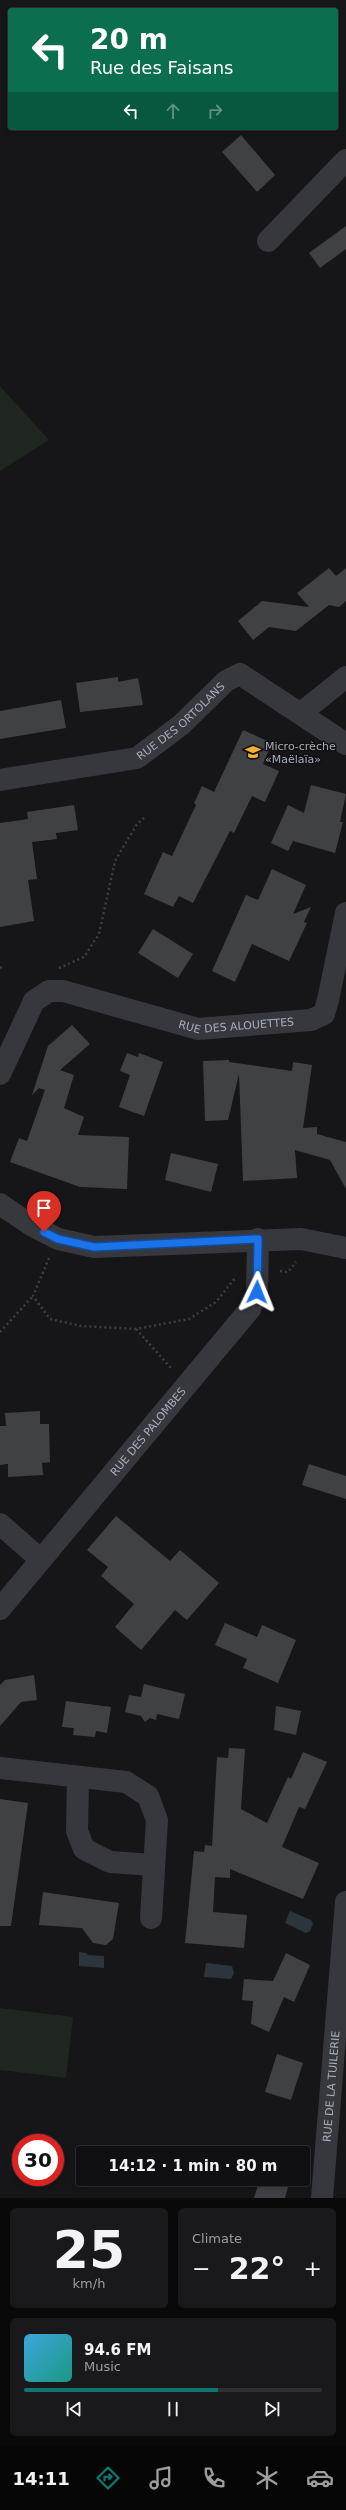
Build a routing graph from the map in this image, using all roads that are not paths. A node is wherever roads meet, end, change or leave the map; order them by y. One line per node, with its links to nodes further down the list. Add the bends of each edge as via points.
1 (346, 160): 2 (street)
2 (268, 241)
3 (346, 677): 4 (street)
4 (301, 713): 5 (street); 6 (street, RUE DES ORTOLANS, via 240,674 226,681 181,725 137,758)
5 (346, 744)
6 (0, 780)
7 (346, 913): 8 (street, RUE DES ALOUETTES, via 324,1014 311,1020 198,1029 63,991 49,990 34,1001)
8 (0, 1074)
9 (0, 1204): 10 (street, via 58,1239 94,1247)
10 (258, 1239): 11 (street, via 301,1239); 13 (street, RUE DES PALOMBES, via 257,1292 250,1309)
11 (346, 1248)
12 (0, 1524): 13 (street)
13 (40, 1559): 14 (street, RUE DES PALOMBES)
14 (0, 1609)
15 (0, 1768): 16 (street)
16 (78, 1778): 17 (street, via 77,1831 84,1849 110,1862); 17 (street, via 126,1782 148,1796 157,1820)
17 (154, 1866): 19 (street)
18 (346, 1902): 20 (street, RUE DE LA TUILERIE)
19 (151, 1918)
20 (322, 2198)

